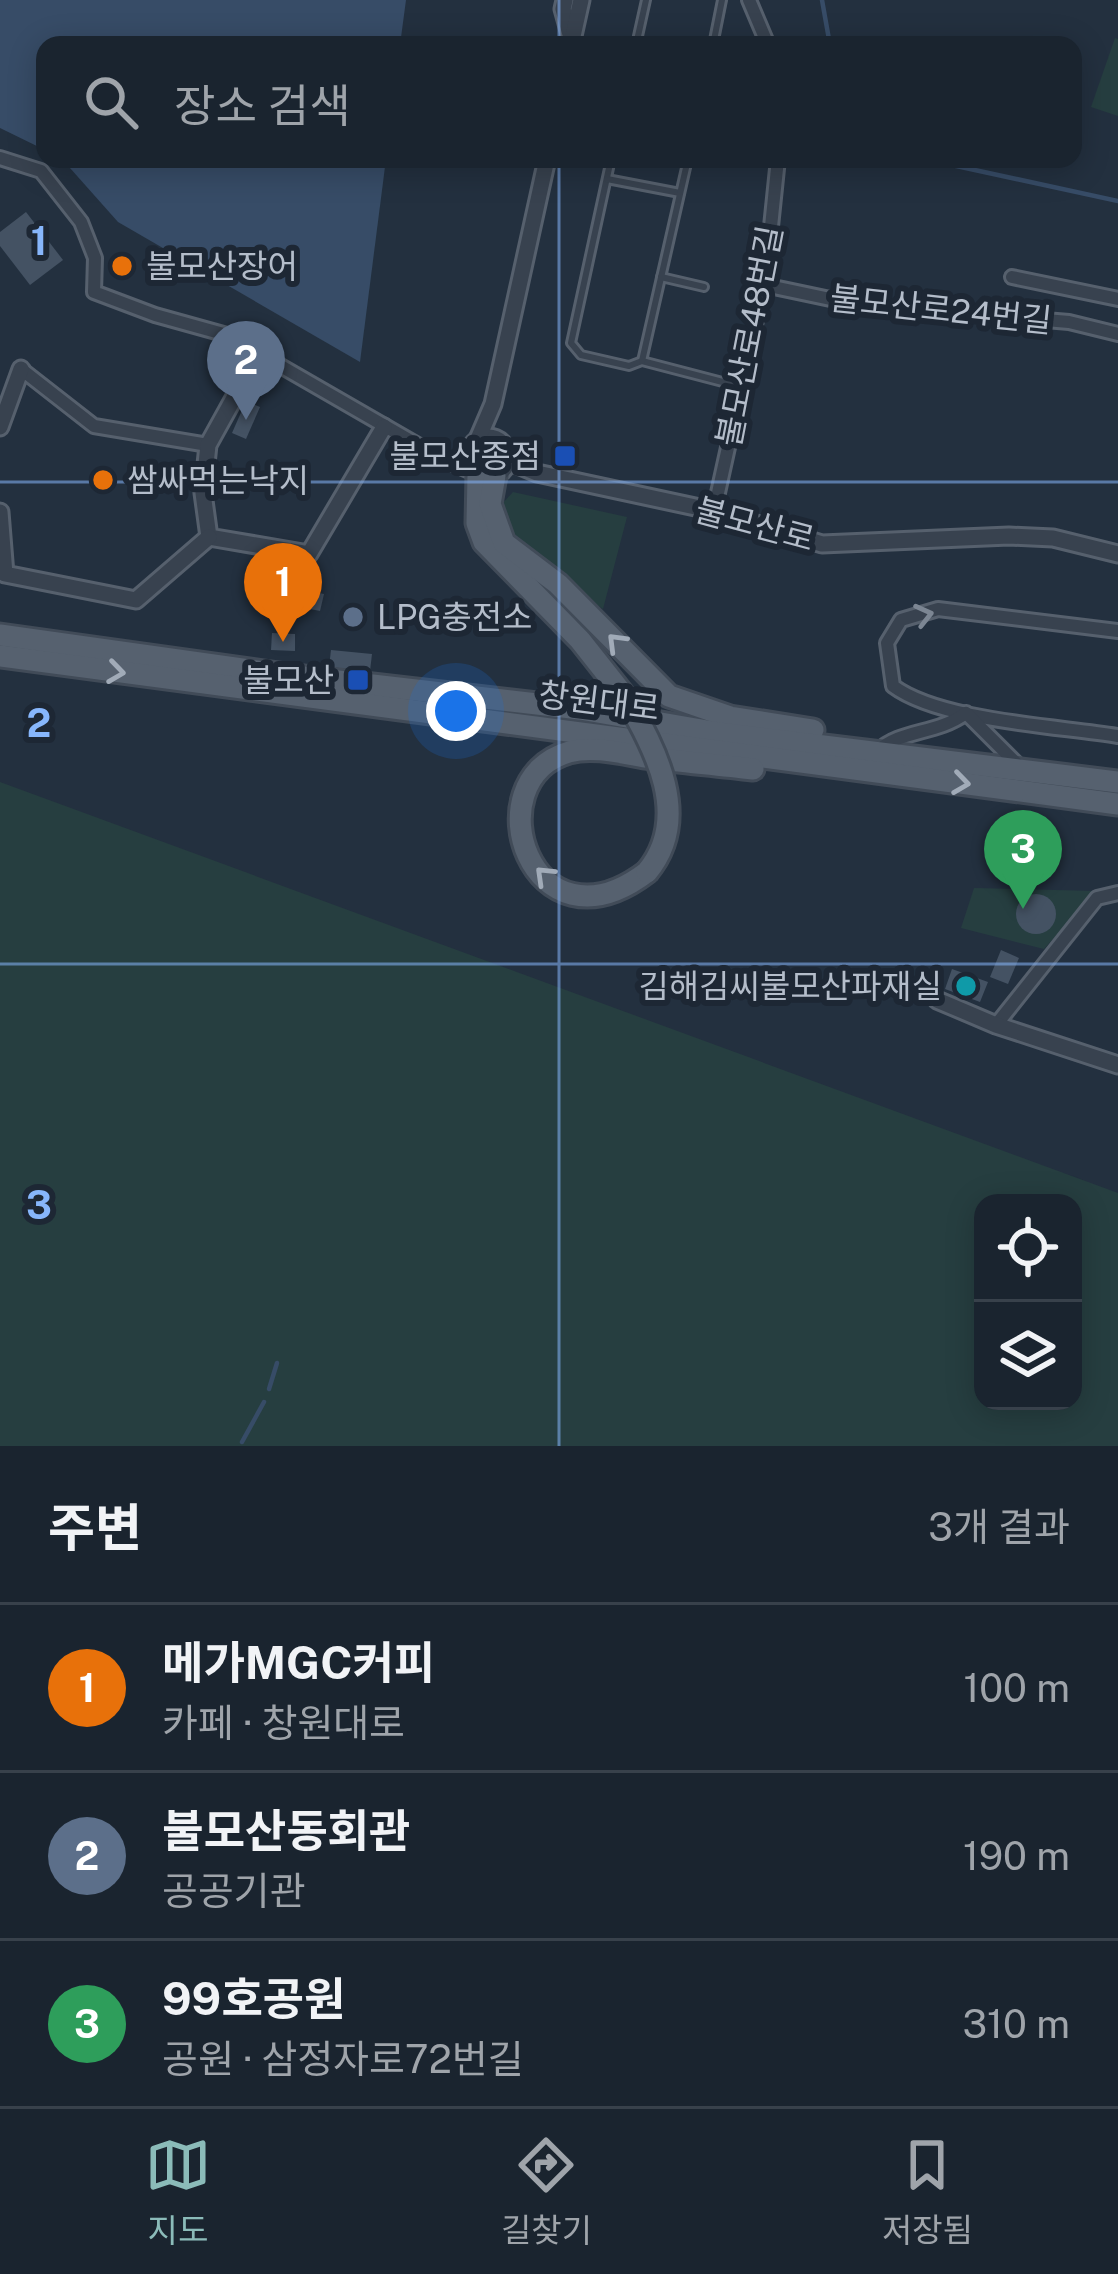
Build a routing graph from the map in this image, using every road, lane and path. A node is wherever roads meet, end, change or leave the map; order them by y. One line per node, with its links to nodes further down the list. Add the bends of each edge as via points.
1 (565, 0): 6 (street)
2 (591, 0): 7 (street)
3 (646, 0): 8 (lane)
4 (722, 0): 9 (lane)
5 (749, 0): 10 (street)
6 (570, 36)
7 (576, 36)
8 (638, 36)
9 (715, 36)
10 (764, 36)
11 (0, 158): 24 (street, via 41,171 81,222 94,258 94,292)
12 (545, 168): 28 (street)
13 (609, 168): 16 (lane)
14 (686, 168): 17 (lane)
15 (777, 168): 20 (street, 불모산로48번길)
16 (607, 179): 17 (lane); 25 (lane, via 571,343 581,355 629,366)
17 (680, 193): 18 (lane)
18 (661, 277): 21 (lane); 25 (lane)
19 (1012, 277): 22 (street)
20 (764, 285): 23 (street, 불모산로24번길, via 854,304 1045,319); 27 (street, 불모산로48번길)
21 (704, 287)
22 (1118, 299)
23 (1118, 334)
24 (259, 353): 30 (street); 33 (street)
25 (642, 361): 27 (lane)
26 (21, 369): 29 (street); 33 (street, via 94,426)
27 (741, 387): 37 (street, 불모산로48번길)
28 (493, 404): 31 (street); 32 (street)
29 (0, 427)
30 (384, 427): 34 (street); 38 (street, via 310,554)
31 (478, 439): 32 (street); 35 (street)
32 (502, 442): 35 (street)
33 (208, 445): 38 (street)
34 (430, 452): 35 (street, 불모산로)
35 (487, 468): 37 (street, 불모산로); 45 (main road, one-way to 35, via 857,736 730,717 669,696 558,584 504,543); 46 (main road, one-way to 46, bridge, via 477,523 484,542 625,698 653,750 670,813 659,857 616,892 593,898 552,886 521,839 521,803 559,756 586,749 804,775)
36 (0, 512): 38 (street, via 5,574 136,600)
37 (714, 512): 39 (street, 불모산로, via 822,544 1009,536)
38 (208, 537)
39 (1118, 554)
40 (1118, 631): 43 (street, one-way to 40, via 913,700 892,686 887,643 901,620 938,609)
41 (0, 635): 45 (main road, 창원대로)
42 (0, 656): 46 (main road, 창원대로, one-way to 46)
43 (965, 712): 44 (street); 45 (street, via 945,728); 47 (street)
44 (1118, 736)
45 (872, 751): 47 (main road, 창원대로)
46 (832, 765): 49 (main road, 창원대로, one-way to 49)
47 (1023, 770): 48 (main road, 창원대로)
48 (1118, 782)
49 (1118, 804)
50 (1118, 893): 52 (street, via 1097,898)
51 (937, 1000): 52 (street)
52 (996, 1025): 53 (street)
53 (1118, 1065)

